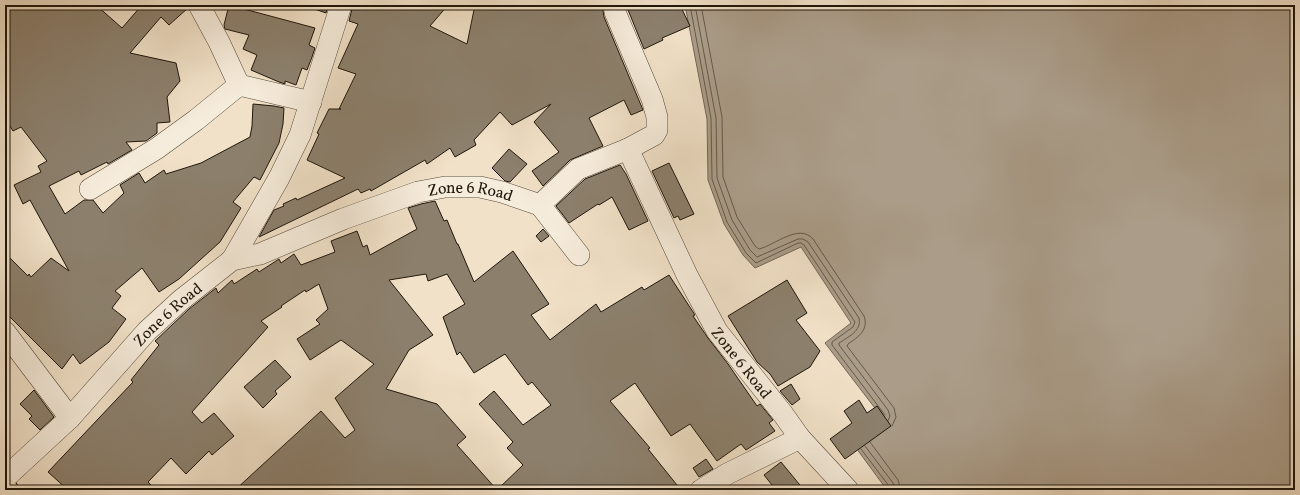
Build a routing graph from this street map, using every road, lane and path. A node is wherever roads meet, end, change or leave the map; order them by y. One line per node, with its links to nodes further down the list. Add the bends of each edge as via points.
1 (199, 5): 4 (street)
2 (341, 5): 5 (street)
3 (614, 5): 6 (street, via 657,117 657,130 654,135)
4 (239, 85): 5 (street); 7 (street, via 156,149)
5 (311, 102): 10 (street, via 300,135 279,178)
6 (628, 149): 8 (street, via 578,169); 13 (street, Zone 6 Road, via 717,331)
7 (90, 189)
8 (540, 205): 9 (street); 10 (street, Zone 6 Road, via 480,187 445,187 418,192 342,219 260,254)
9 (579, 255)
10 (232, 260): 12 (street, Zone 6 Road, via 147,331)
11 (5, 332): 12 (street)
12 (70, 418): 14 (street, Zone 6 Road)
13 (800, 438): 15 (street, Zone 6 Road); 16 (street, via 727,474)
14 (5, 478)
15 (842, 483)
16 (701, 490)

